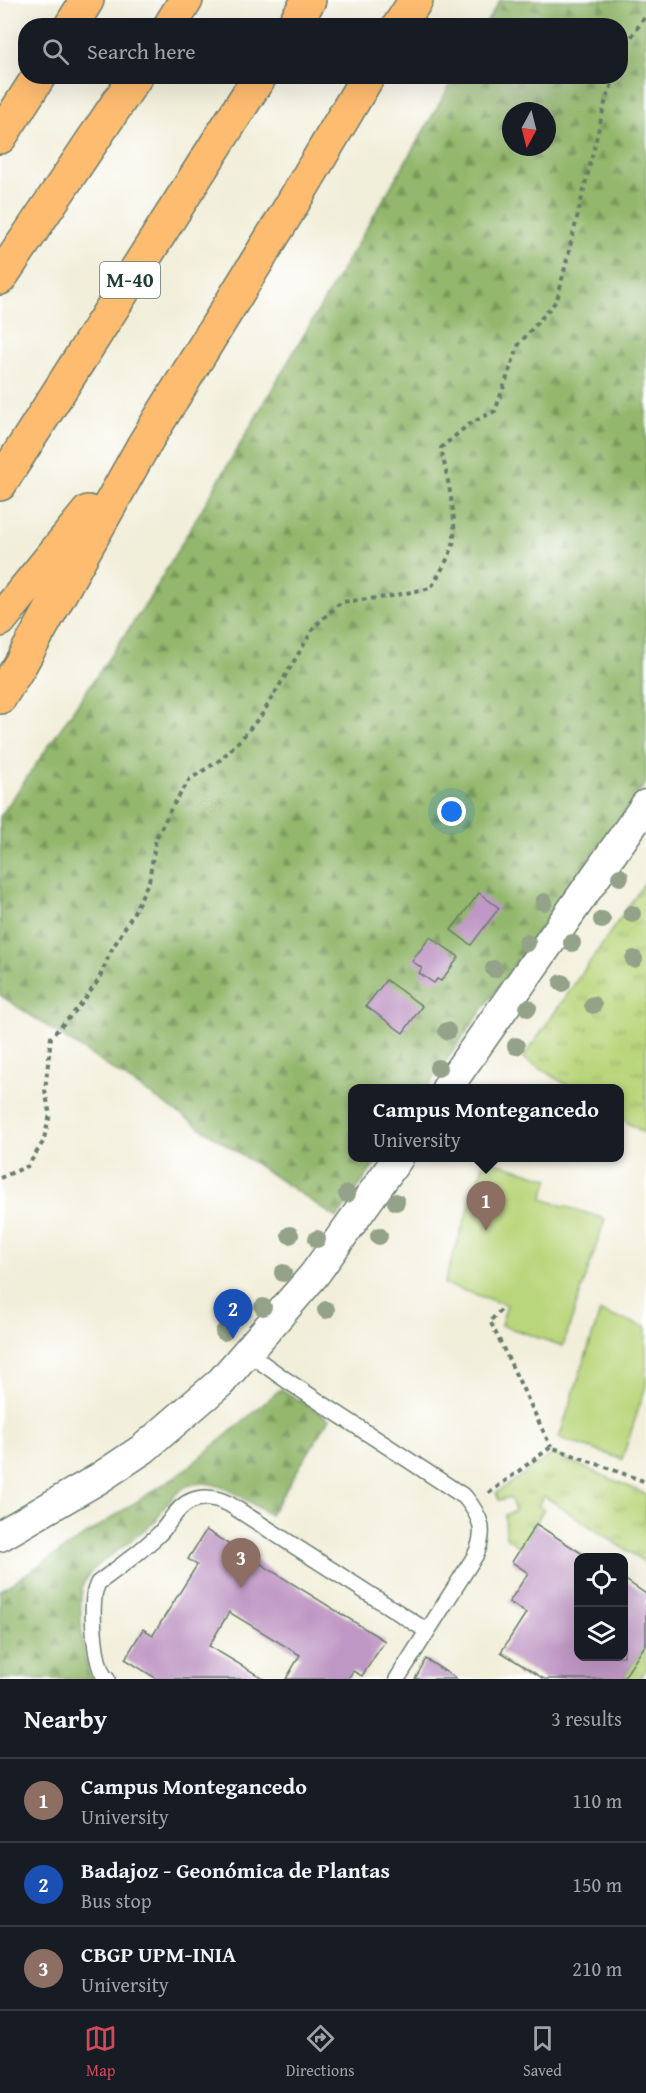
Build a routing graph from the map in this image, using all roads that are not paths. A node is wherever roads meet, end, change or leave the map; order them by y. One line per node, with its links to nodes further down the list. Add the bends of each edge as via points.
1 (87, 0): 5 (highway)
2 (186, 0): 6 (highway)
3 (309, 0): 7 (highway)
4 (416, 0): 8 (highway)
5 (76, 18)
6 (175, 18)
7 (298, 18)
8 (404, 18)
9 (34, 84): 13 (highway)
10 (131, 84): 14 (highway)
11 (255, 84): 16 (highway, M-40)
12 (363, 84): 15 (highway)
13 (0, 137)
14 (0, 279)
15 (143, 446): 17 (highway); 18 (highway)
16 (0, 484)
17 (0, 620)
18 (0, 697)
19 (646, 805): 20 (street)
20 (451, 1084)
21 (395, 1162): 22 (street, via 314,1275)
22 (248, 1353): 23 (street, via 144,1449); 24 (lane, via 465,1497 478,1513 481,1545)
23 (0, 1536)
24 (427, 1631): 25 (lane, via 229,1504 200,1497 177,1511 159,1535 98,1583 93,1595 96,1656); 26 (lane)
25 (107, 1679)
26 (397, 1679)

